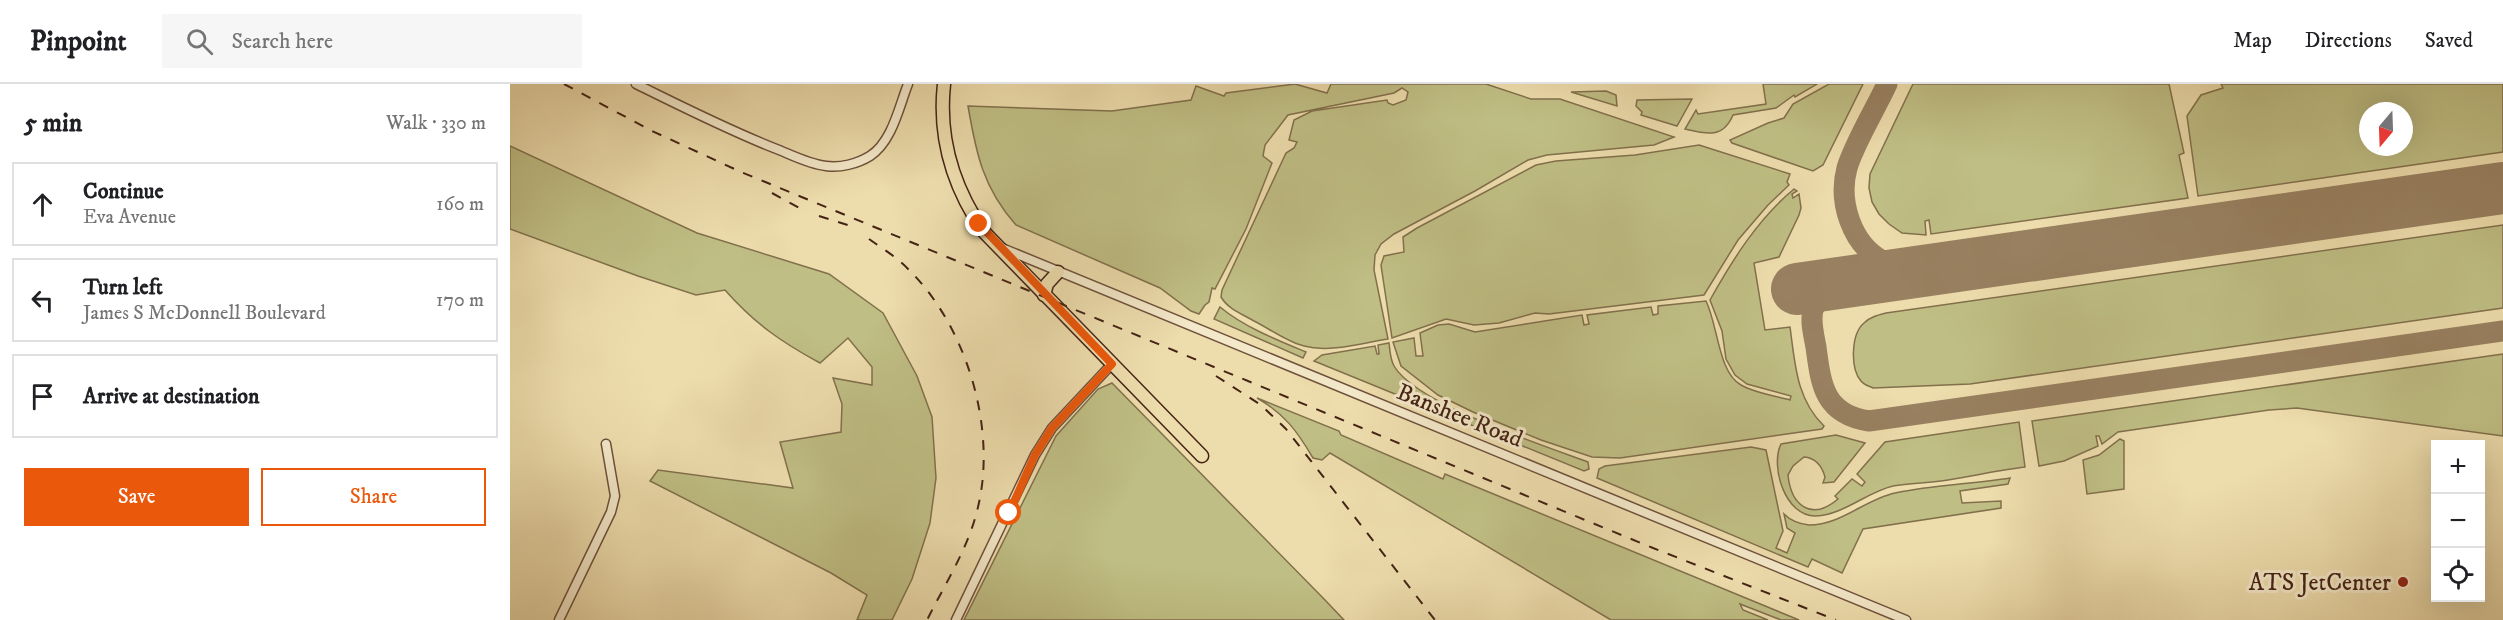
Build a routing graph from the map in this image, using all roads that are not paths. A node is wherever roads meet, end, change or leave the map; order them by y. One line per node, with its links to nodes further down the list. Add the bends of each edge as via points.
1 (636, 84): 2 (street, via 808,162 840,166 871,155 885,141)
2 (908, 84)
3 (944, 84): 4 (main road, via 942,126 953,174 970,211)
4 (999, 247): 5 (street, Banshee Road); 6 (main road)
5 (1059, 272): 6 (main road, via 1047,284); 12 (street, Banshee Road)
6 (1044, 295): 7 (main road)
7 (1112, 364): 9 (main road); 11 (street, via 1052,428 1035,455)
8 (606, 444): 10 (street, via 615,496 611,512)
9 (1202, 456)
10 (559, 620)
11 (956, 620)
12 (1906, 620)

